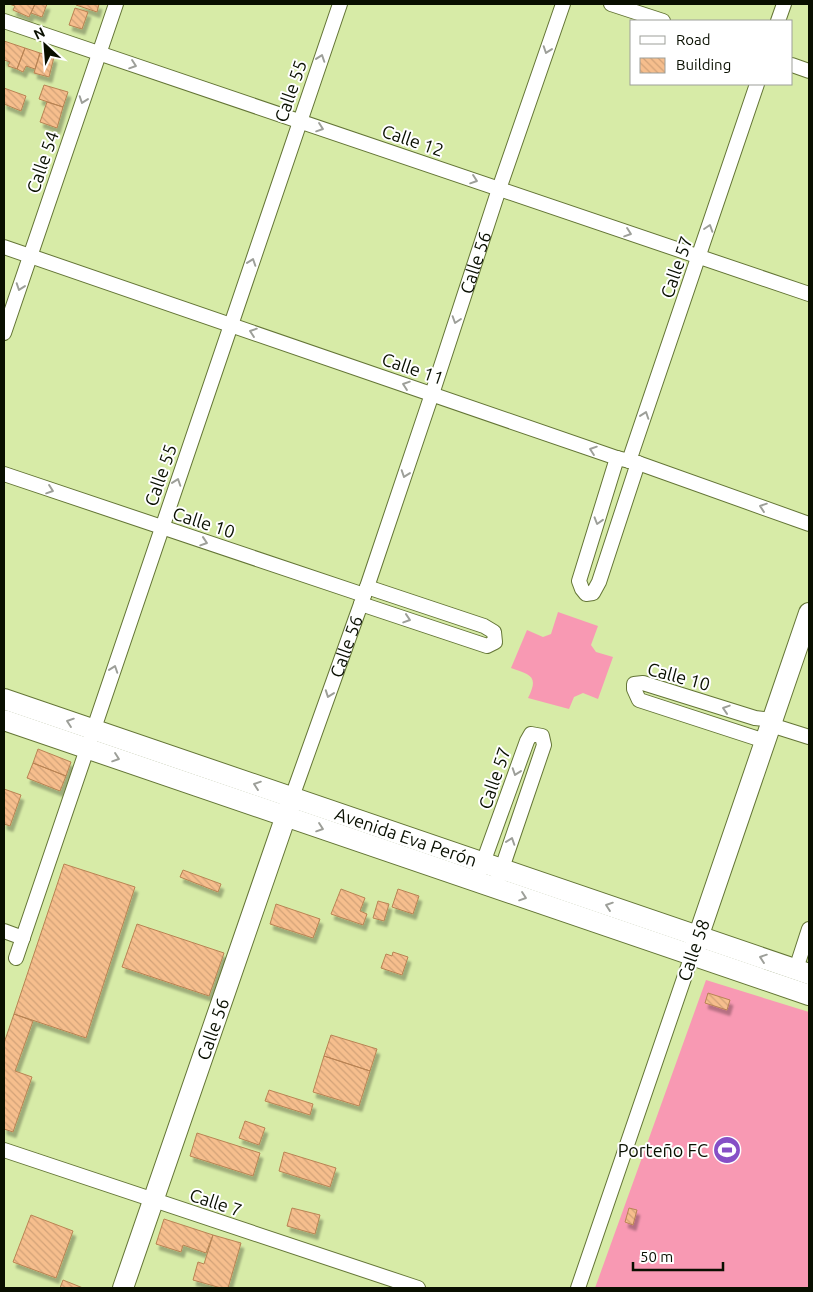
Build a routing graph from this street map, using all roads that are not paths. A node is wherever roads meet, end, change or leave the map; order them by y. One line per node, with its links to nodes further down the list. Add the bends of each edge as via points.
1 (116, 4): 9 (street, Calle 54)
2 (340, 4): 13 (street, Calle 55, one-way to 2)
3 (563, 4): 14 (street, Calle 56, one-way to 14)
4 (612, 4): 6 (street)
5 (784, 4): 7 (street)
6 (660, 20)
7 (778, 20)
8 (4, 21): 9 (street, Calle 12)
9 (99, 54): 13 (street, Calle 12, one-way to 13); 16 (street, Calle 54, one-way to 16)
10 (793, 65): 11 (street)
11 (809, 71)
12 (757, 85): 17 (street, Calle 57, one-way to 12)
13 (300, 122): 14 (street, Calle 12, one-way to 14); 19 (street, Calle 55, one-way to 13)
14 (499, 189): 17 (street, Calle 12, one-way to 17); 21 (street, Calle 56, one-way to 21)
15 (4, 247): 16 (street, Calle 11)
16 (30, 256): 19 (street, Calle 11); 20 (street, Calle 54, one-way to 20)
17 (700, 257): 18 (street, Calle 12); 22 (street, Calle 57, one-way to 17)
18 (809, 294)
19 (231, 325): 21 (street, Calle 11, one-way to 19); 25 (street, Calle 55, one-way to 19)
20 (4, 333)
21 (432, 394): 22 (street, Calle 11, one-way to 21); 26 (street, Calle 56, one-way to 26)
22 (628, 461): 22 (street, Calle 57, one-way to 22, via 580,582 586,594 593,593 599,582); 24 (street, Calle 11, one-way to 22)
23 (4, 474): 25 (street, Calle 10, one-way to 25)
24 (809, 524)
25 (162, 528): 26 (street, Calle 10, one-way to 26); 32 (street, Calle 55, one-way to 25)
26 (364, 595): 26 (street, Calle 10, one-way to 26, via 487,646 495,642 494,632 484,626); 33 (street, Calle 56, one-way to 33)
27 (808, 620): 30 (main road, Calle 58)
28 (4, 699): 32 (main road, Avenida Eva Perón, one-way to 28)
29 (4, 720): 32 (main road, Avenida Eva Perón)
30 (770, 729): 30 (street, Calle 10, one-way to 30, via 755,718 643,683 634,684 639,700); 31 (street, Calle 10); 38 (main road, Calle 58)
31 (809, 737)
32 (90, 739): 33 (main road, Avenida Eva Perón); 37 (street, Calle 55)
33 (289, 807): 34 (main road, Avenida Eva Perón); 43 (main road, Calle 56)
34 (490, 875): 34 (street, Calle 57, one-way to 34, via 544,745 542,736 531,734 527,741); 38 (main road, Avenida Eva Perón)
35 (809, 929): 40 (street)
36 (4, 931): 37 (street)
37 (23, 938): 39 (street, Calle 55)
38 (695, 945): 40 (main road, Avenida Eva Perón, one-way to 38); 41 (main road, Avenida Eva Perón); 46 (street, Calle 58)
39 (16, 958)
40 (802, 972)
41 (809, 995)
42 (4, 1150): 43 (street, Calle 7)
43 (153, 1200): 44 (main road, Calle 56); 45 (street, Calle 7)
44 (123, 1288)
45 (418, 1288)
46 (578, 1288)

